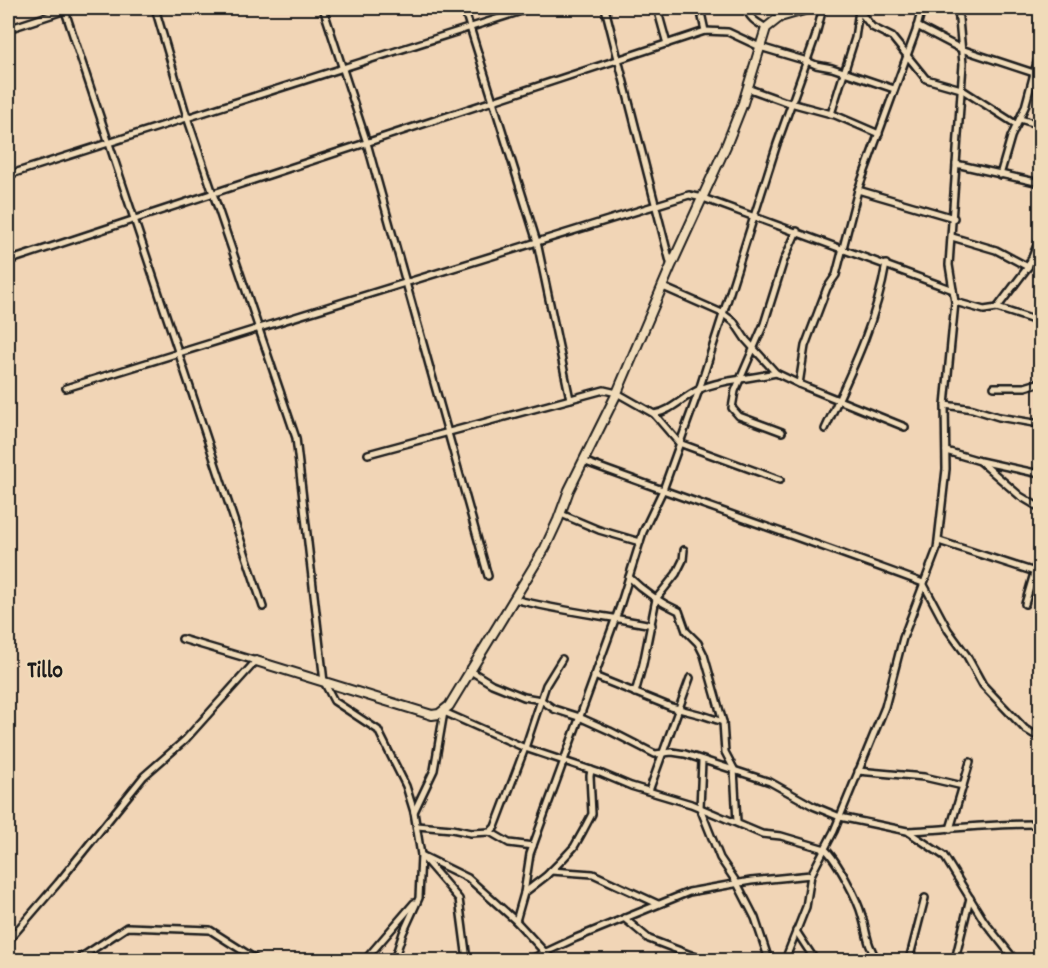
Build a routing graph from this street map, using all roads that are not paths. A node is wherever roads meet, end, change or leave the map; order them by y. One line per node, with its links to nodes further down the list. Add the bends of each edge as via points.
1 (67, 8): 20 (street); 42 (street)
2 (155, 8): 38 (street)
3 (323, 8): 29 (street)
4 (464, 8): 18 (street)
5 (531, 8): 18 (street)
6 (605, 8): 27 (street)
7 (657, 8): 22 (street)
8 (700, 8): 21 (street)
9 (747, 8): 19 (street, via 753,20)
10 (811, 8): 15 (street)
11 (823, 8): 28 (street)
12 (922, 8): 17 (street)
13 (958, 8): 25 (street)
14 (1040, 8): 24 (street)
15 (801, 9): 19 (street)
16 (858, 9): 26 (street, via 872,27 892,37); 30 (street, via 855,38)
17 (917, 26): 25 (street); 26 (street)
18 (470, 27): 29 (street); 35 (street)
19 (766, 28): 23 (street)
20 (8, 29)
21 (705, 31): 22 (street); 23 (street, via 728,32)
22 (667, 44): 27 (street)
23 (760, 47): 28 (street); 32 (street)
24 (1041, 48): 31 (street)
25 (961, 49): 31 (street); 34 (street)
26 (907, 55): 33 (street); 34 (street, via 926,79)
27 (618, 60): 35 (street); 51 (street)
28 (807, 61): 30 (street); 36 (street)
29 (343, 68): 38 (street); 43 (street)
30 (843, 72): 33 (street); 37 (street)
31 (1038, 74): 39 (street)
32 (747, 88): 36 (street); 50 (street)
33 (894, 89): 41 (street)
34 (961, 89): 39 (street); 44 (street)
35 (493, 101): 43 (street); 58 (street)
36 (791, 103): 37 (street); 52 (street)
37 (831, 114): 41 (street)
38 (187, 117): 42 (street); 49 (street)
39 (1018, 122): 40 (street); 46 (street)
40 (1041, 125)
41 (879, 134): 48 (street)
42 (109, 142): 45 (street); 54 (street)
43 (367, 143): 49 (street); 64 (street)
44 (956, 164): 46 (street); 53 (street)
45 (8, 175)
46 (1000, 175): 47 (street)
47 (1041, 183)
48 (858, 190): 53 (street); 59 (street)
49 (213, 194): 54 (street); 71 (street)
50 (703, 198): 51 (street, via 689,195); 52 (street); 62 (street)
51 (656, 205): 58 (street); 62 (street)
52 (755, 217): 55 (street); 69 (street)
53 (954, 218): 56 (street)
54 (135, 219): 60 (street); 73 (street)
55 (797, 231): 59 (street); 72 (street)
56 (952, 237): 63 (street, via 996,250); 66 (street, via 949,265)
57 (1041, 238): 63 (street)
58 (537, 242): 64 (street); 82 (street)
59 (843, 248): 61 (street); 77 (street, via 836,275 808,335)
60 (8, 261)
61 (886, 264): 66 (street); 83 (street, via 864,344)
62 (671, 266): 65 (street)
63 (1028, 267): 68 (street)
64 (406, 283): 71 (street); 89 (street)
65 (663, 286): 69 (street); 81 (street)
66 (953, 290): 67 (street)
67 (955, 302): 68 (street, via 984,310); 84 (street)
68 (997, 308): 70 (street)
69 (722, 313): 72 (street); 80 (street)
70 (1041, 322)
71 (259, 328): 73 (street); 121 (street, via 296,438)
72 (754, 349): 74 (street); 76 (street)
73 (179, 353): 79 (street); 112 (street)
74 (776, 373): 76 (street); 77 (street)
75 (1041, 379): 78 (street, via 1025,387)
76 (741, 380): 80 (street); 90 (street, via 732,408 739,416)
77 (799, 384): 83 (street)
78 (994, 387)
79 (66, 388)
80 (699, 390): 85 (street); 91 (street)
81 (617, 393): 82 (street, via 604,390); 85 (street); 94 (street)
82 (570, 399): 89 (street)
83 (838, 400): 87 (street); 88 (street)
84 (945, 405): 86 (street); 92 (street)
85 (654, 414): 91 (street)
86 (1041, 424)
87 (905, 427)
88 (825, 429)
89 (447, 432): 93 (street); 106 (street)
90 (782, 432)
91 (679, 443): 97 (street); 98 (street)
92 (945, 451): 95 (street); 101 (street)
93 (368, 454)
94 (583, 461): 98 (street); 100 (street)
95 (980, 461): 96 (street); 99 (street, via 1020,496)
96 (1041, 474)
97 (780, 480)
98 (663, 490): 102 (street); 108 (street)
99 (1041, 508)
100 (561, 514): 102 (street); 109 (street)
101 (939, 541): 105 (street); 108 (street)
102 (640, 542): 107 (street)
103 (684, 550): 110 (street, via 675,574)
104 (1041, 553): 105 (street)
105 (1035, 572): 111 (street)
106 (488, 576)
107 (629, 577): 110 (street); 113 (street)
108 (923, 583): 128 (street, via 984,685 1025,729); 136 (street, via 903,638 885,707)
109 (514, 598): 113 (street); 118 (street)
110 (656, 599): 114 (street); 127 (street, via 679,611 686,631 698,643)
111 (1025, 604)
112 (263, 608)
113 (615, 618): 114 (street); 119 (street)
114 (652, 626): 122 (street)
115 (182, 639): 117 (street)
116 (562, 659): 123 (street)
117 (256, 662): 121 (street); 162 (street, via 185,740 144,776)
118 (469, 670): 123 (street, via 492,684); 125 (street)
119 (594, 676): 122 (street); 126 (street)
120 (690, 678): 124 (street)
121 (324, 682): 125 (street, via 432,715); 140 (street, via 334,701 378,729 406,786)
122 (635, 693): 124 (street)
123 (541, 700): 126 (street); 129 (street)
124 (680, 709): 127 (street); 130 (street)
125 (444, 712): 129 (street); 140 (street, via 434,770)
126 (579, 717): 130 (street, via 655,754); 131 (street)
127 (723, 722): 135 (street, via 725,752)
128 (1041, 738)
129 (525, 748): 131 (street); 147 (street)
130 (663, 753): 132 (street, via 685,754); 138 (street)
131 (564, 761): 134 (street); 148 (street)
132 (702, 761): 135 (street); 139 (street)
133 (970, 762): 137 (street)
134 (591, 770): 138 (street); 151 (street, via 592,814 574,847)
135 (734, 770): 141 (street, via 770,782); 142 (street)
136 (858, 771): 137 (street, via 924,777); 141 (street)
137 (963, 786): 145 (street)
138 (649, 791): 139 (street)
139 (700, 808): 142 (street); 153 (street, via 720,858)
140 (414, 812): 144 (street)
141 (840, 817): 146 (street); 149 (street)
142 (737, 822): 149 (street, via 762,834)
143 (1041, 824): 145 (street)
144 (417, 826): 147 (street); 150 (street)
145 (950, 829): 146 (street)
146 (907, 831): 157 (street, via 944,856)
147 (490, 832): 148 (street, via 509,843)
148 (532, 846): 154 (street)
149 (825, 849): 152 (street); 175 (street, via 853,893 862,913 870,951)
150 (421, 855): 155 (street); 160 (street, via 468,878); 168 (street, via 459,899)
151 (551, 871): 154 (street); 158 (street, via 592,874)
152 (811, 875): 153 (street); 161 (street, via 806,908)
153 (736, 883): 158 (street, via 689,892); 172 (street, via 755,918)
154 (524, 893): 160 (street)
155 (419, 898): 166 (street); 167 (street)
156 (925, 898): 176 (street)
157 (970, 898): 177 (street); 178 (street)
158 (658, 904): 159 (street)
159 (624, 918): 163 (street); 171 (street, via 649,939)
160 (516, 921): 163 (street)
161 (796, 931): 173 (street); 174 (street)
162 (8, 941)
163 (545, 953): 169 (street); 170 (street)
164 (77, 960): 165 (street, via 127,927 210,930)
165 (257, 960)
166 (365, 960)
167 (394, 960)
168 (467, 960)
169 (530, 960)
170 (552, 960)
171 (704, 960)
172 (769, 960)
173 (785, 960)
174 (815, 960)
175 (878, 960)
176 (909, 960)
177 (955, 960)
178 (1015, 960)

